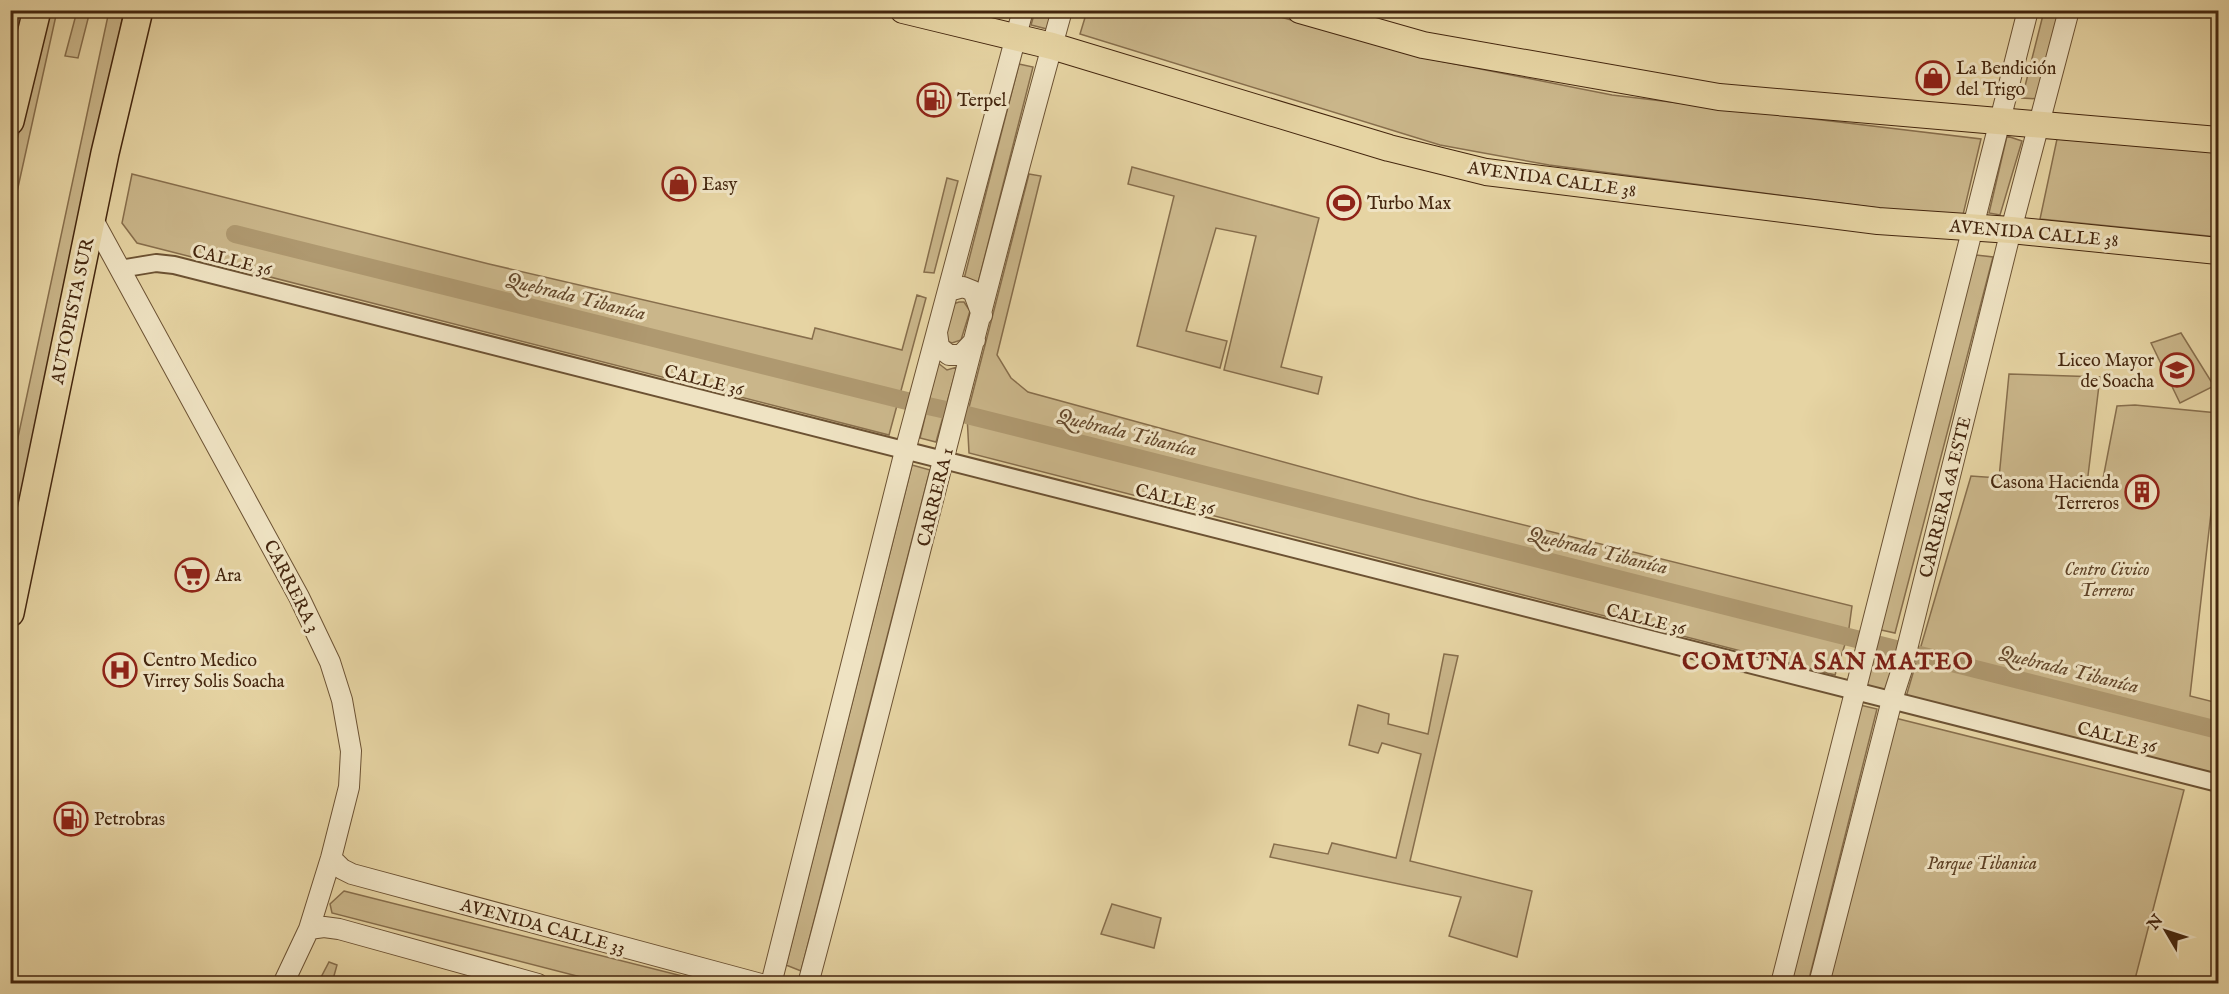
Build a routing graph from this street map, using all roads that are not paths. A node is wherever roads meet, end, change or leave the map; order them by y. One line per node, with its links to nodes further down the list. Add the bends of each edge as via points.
1 (37, 10): 11 (highway)
2 (139, 10): 15 (highway, AUTOPISTA SUR)
3 (903, 10): 9 (main road, AVENIDA CALLE 38)
4 (1023, 10): 9 (street)
5 (1062, 10): 10 (street, CARRERA 1)
6 (1300, 10): 12 (main road, via 1423,45 1719,97)
7 (2028, 10): 12 (street)
8 (2068, 10): 13 (street, CARRERA 6A ESTE)
9 (1016, 38): 10 (main road, AVENIDA CALLE 38); 20 (street)
10 (1052, 46): 16 (main road, AVENIDA CALLE 38, via 1389,148 1486,172 1878,221); 21 (street, CARRERA 1)
11 (10, 121)
12 (2000, 121): 13 (main road); 16 (street)
13 (2039, 124): 14 (main road); 17 (street, CARRERA 6A ESTE)
14 (2218, 140)
15 (91, 216): 19 (street, CARRERA 3); 26 (highway, AUTOPISTA SUR)
16 (1973, 227): 17 (main road, AVENIDA CALLE 38); 27 (street)
17 (2011, 230): 18 (main road, AVENIDA CALLE 38); 28 (street, CARRERA 6A ESTE)
18 (2218, 251)
19 (120, 269): 24 (street, CALLE 36, via 156,263 174,265); 30 (street, CARRERA 3, via 300,597 330,662 351,751 349,787)
20 (948, 291): 21 (street, via 963,287 973,291); 22 (street)
21 (982, 315): 23 (street, CARRERA 1)
22 (937, 333): 23 (street, via 942,352 955,356); 24 (street)
23 (975, 340): 25 (street, CARRERA 1)
24 (905, 451): 25 (street, CALLE 36); 35 (street)
25 (945, 461): 27 (street, CALLE 36); 36 (street, CARRERA 1)
26 (10, 613)
27 (1854, 692): 28 (street, CALLE 36); 37 (street)
28 (1892, 700): 29 (street, CALLE 36); 38 (street, CARRERA 6A ESTE)
29 (2218, 783)
30 (331, 858): 31 (street, CARRERA 3); 34 (street, AVENIDA CALLE 33, via 352,874)
31 (309, 929): 32 (street, CARRERA 3); 33 (street, via 339,929)
32 (283, 984)
33 (538, 984)
34 (761, 984)
35 (771, 984)
36 (808, 984)
37 (1781, 984)
38 (1819, 984)

